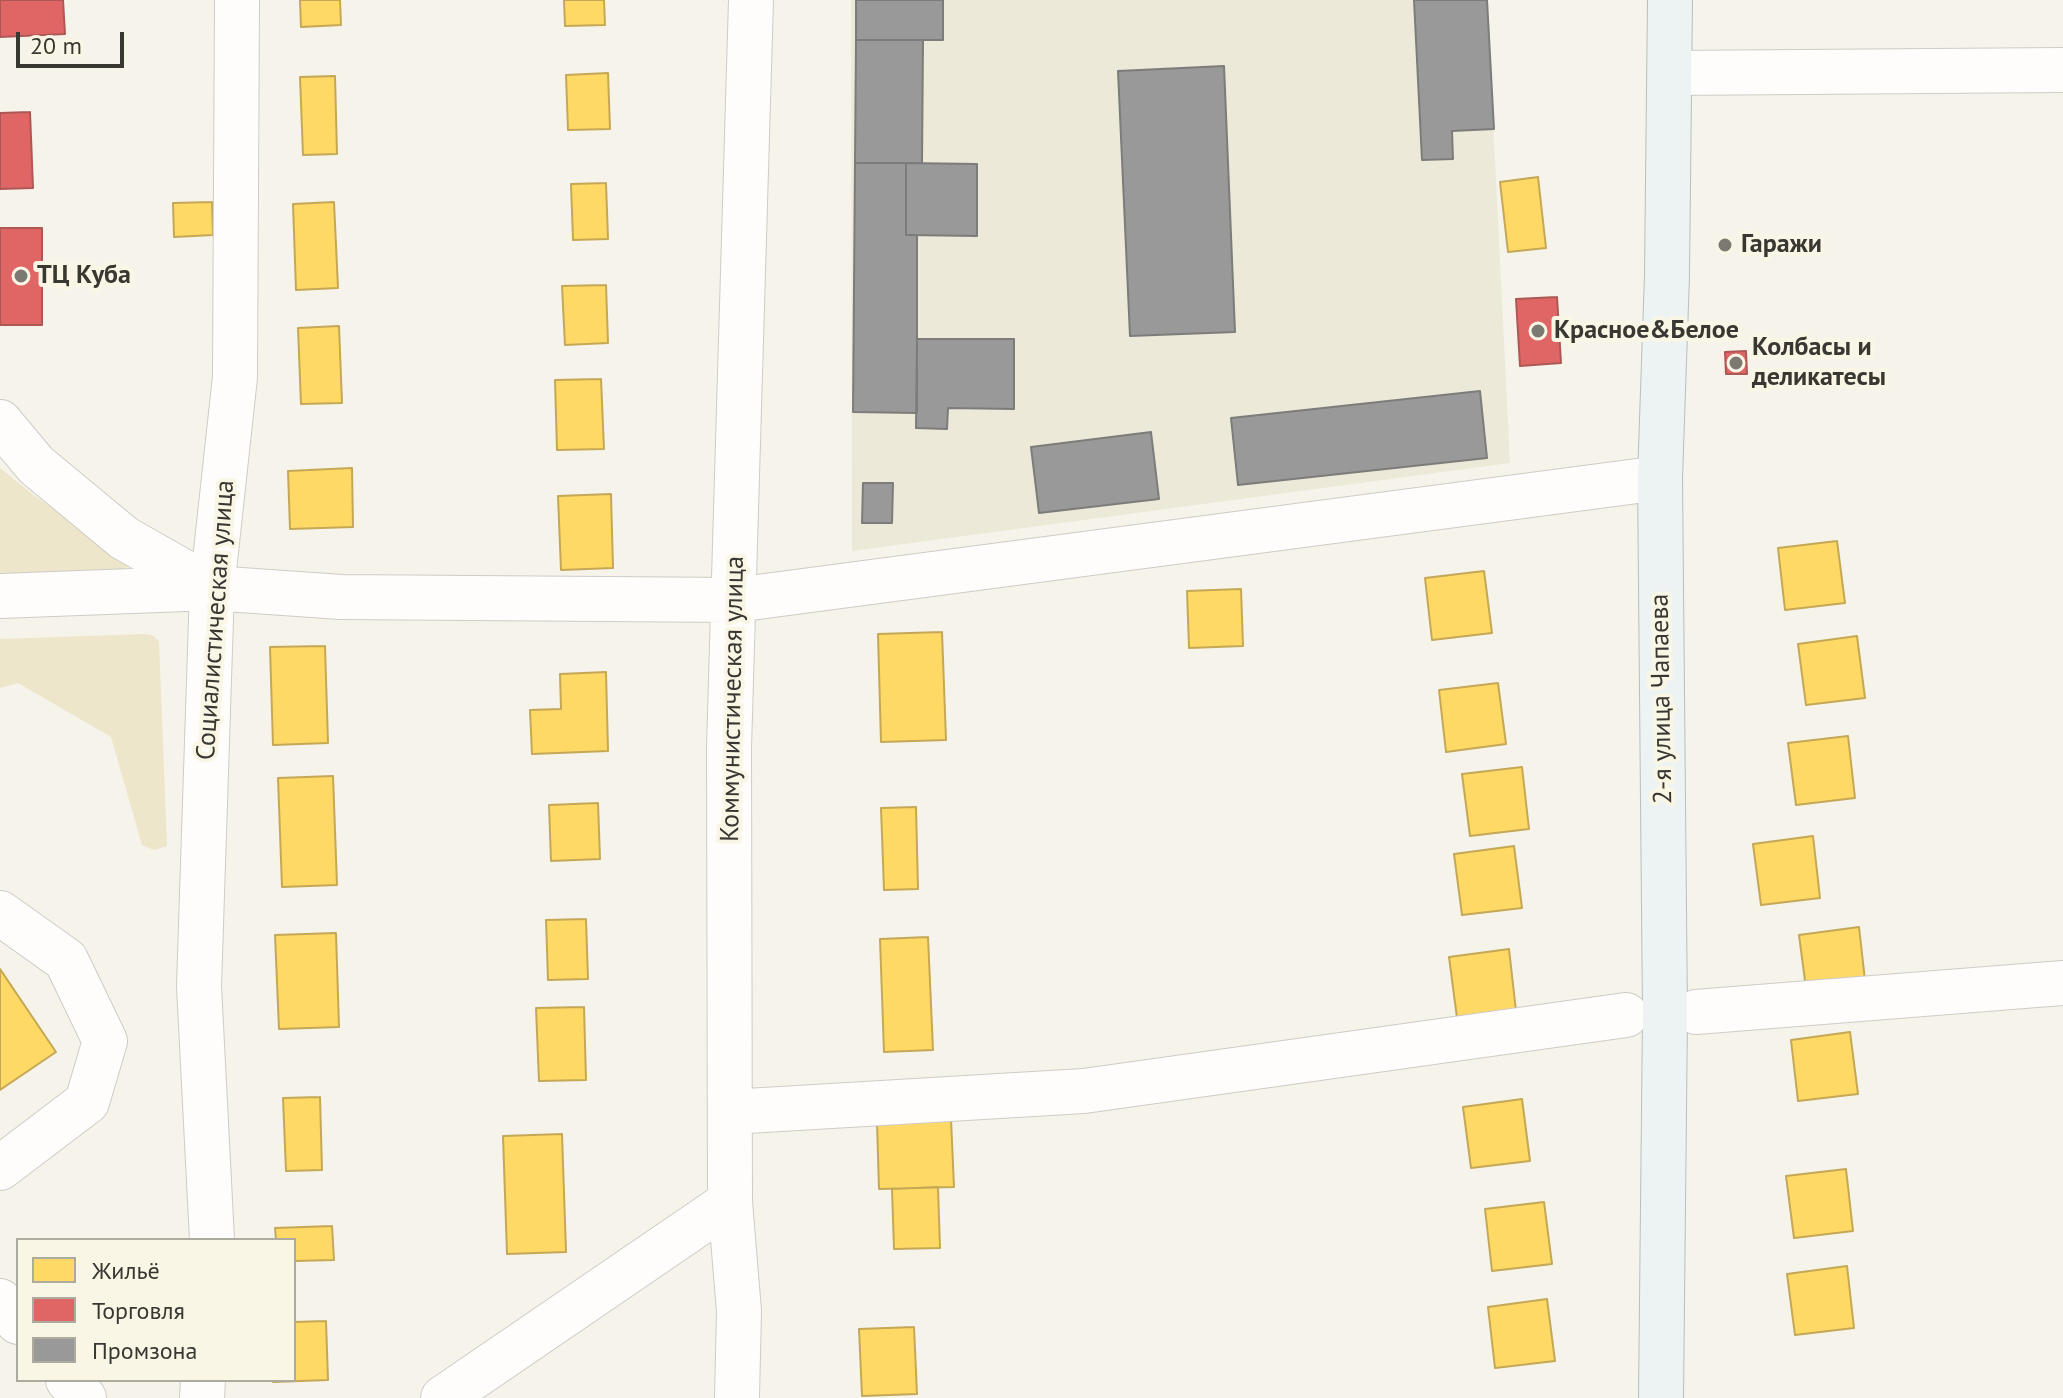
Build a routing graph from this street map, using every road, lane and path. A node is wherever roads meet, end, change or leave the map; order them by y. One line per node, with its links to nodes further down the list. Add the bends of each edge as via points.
1 (237, 0): 8 (street, Социалистическая улица, via 235,377)
2 (751, 0): 10 (street, Коммунистическая улица)
3 (1670, 0): 5 (main road, 2-я улица Чапаева)
4 (2063, 70): 5 (street)
5 (1670, 73): 7 (main road, 2-я улица Чапаева)
6 (0, 422): 8 (street, via 36,465 124,538)
7 (1660, 478): 10 (street); 25 (main road, 2-я улица Чапаева, via 1665,1015)
8 (212, 588): 9 (street); 10 (street, via 341,597); 18 (street, Социалистическая улица, via 199,986)
9 (0, 596)
10 (735, 600): 15 (street, Коммунистическая улица, via 729,748)
11 (0, 913): 16 (street, via 66,960 105,1041 87,1102)
12 (2063, 983): 13 (street)
13 (1696, 1012)
14 (1626, 1015): 15 (street, via 1084,1091)
15 (730, 1112): 17 (street, Коммунистическая улица)
16 (0, 1168)
17 (730, 1202): 23 (street); 24 (street, Коммунистическая улица, via 739,1311)
18 (212, 1238)
19 (0, 1301): 20 (street)
20 (16, 1320)
21 (70, 1382): 22 (street)
22 (84, 1398)
23 (443, 1398)
24 (737, 1398)
25 (1661, 1398)

